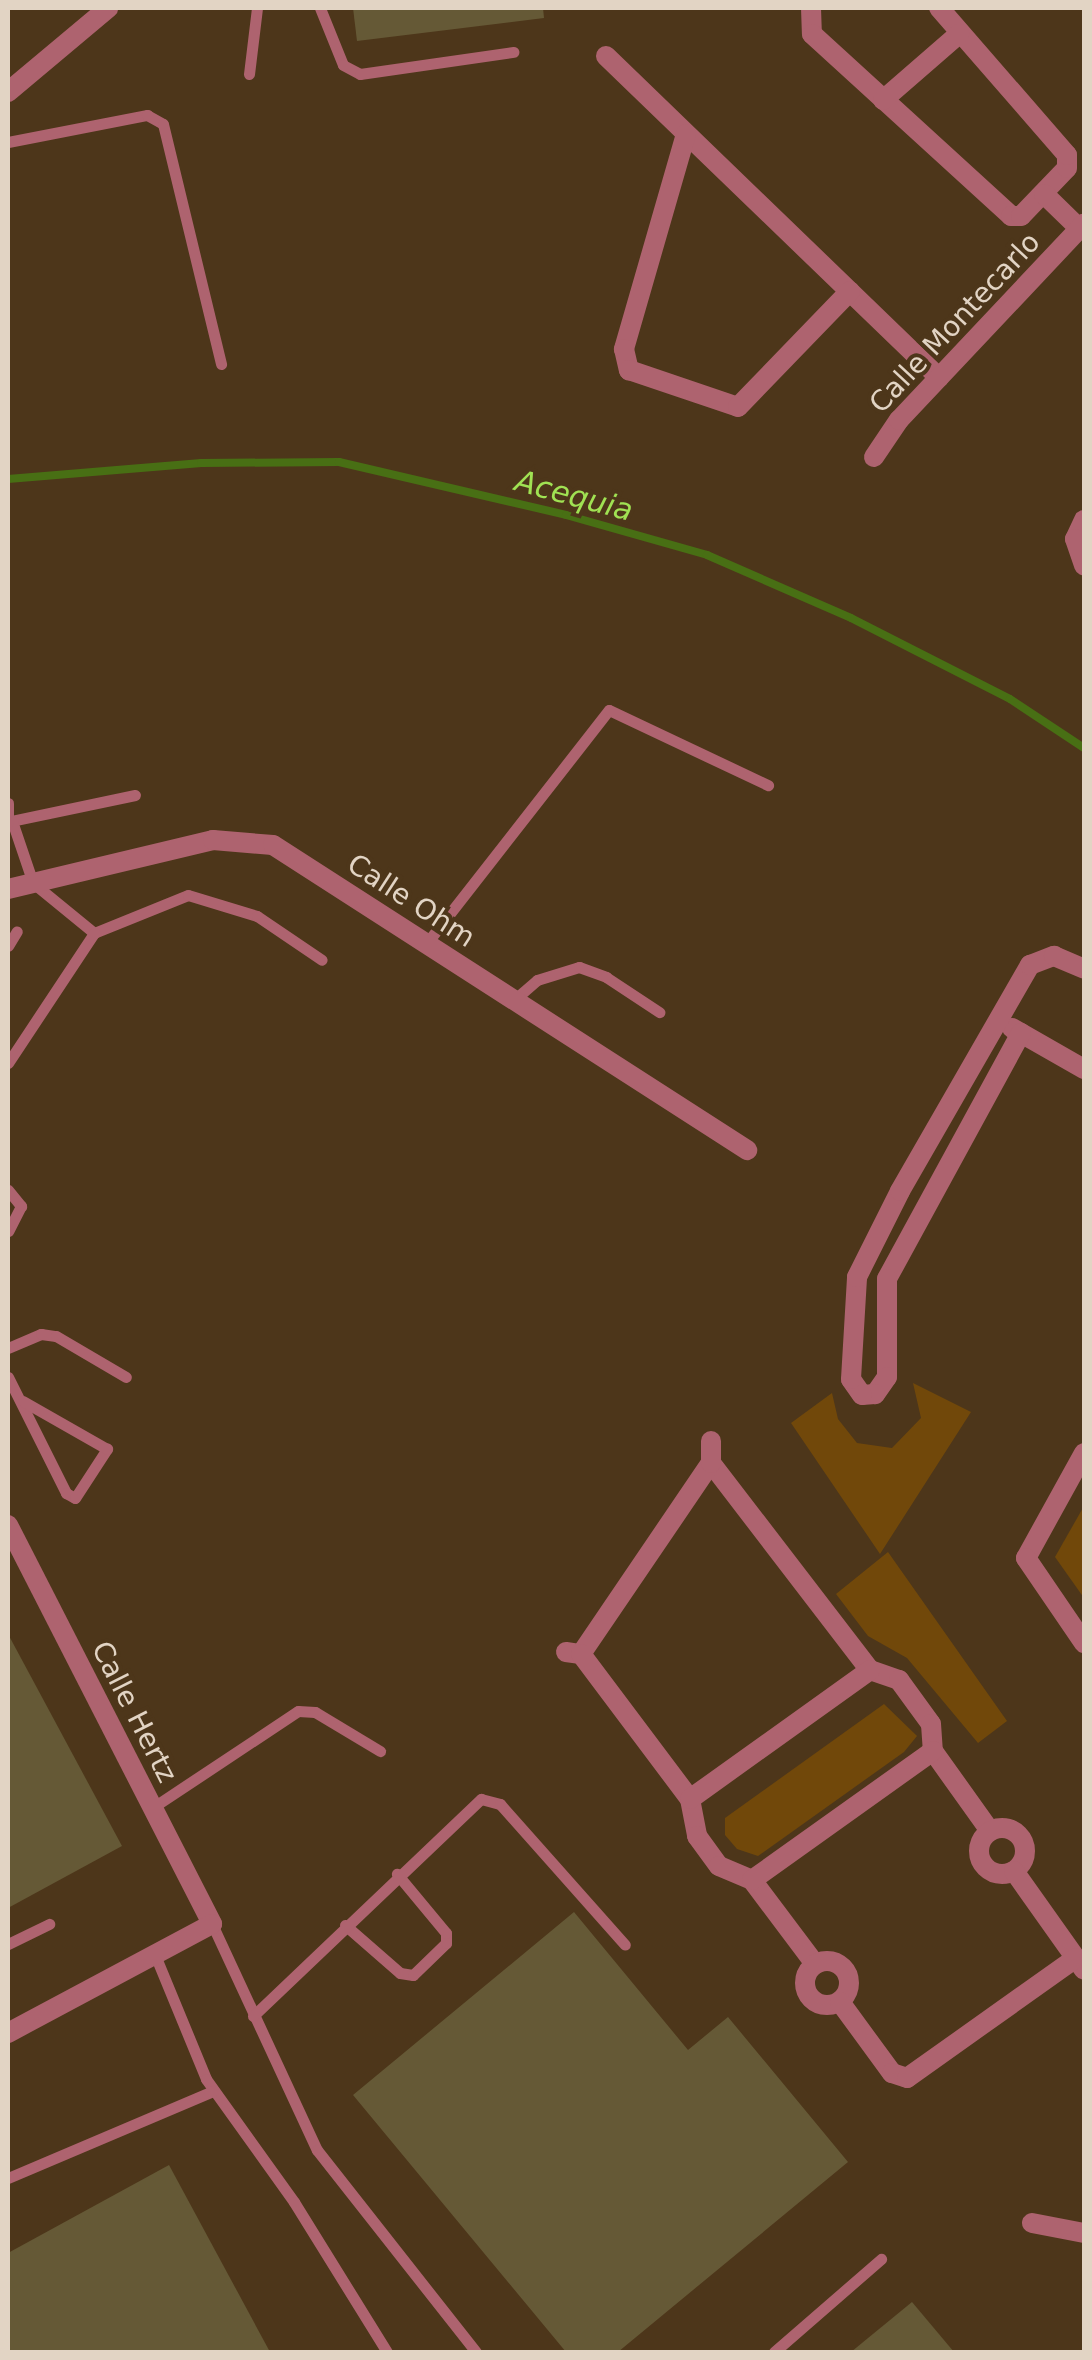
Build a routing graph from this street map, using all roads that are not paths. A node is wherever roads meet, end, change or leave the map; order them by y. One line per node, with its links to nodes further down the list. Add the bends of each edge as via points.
1 (108, 8): 10 (street)
2 (257, 8): 9 (lane)
3 (320, 8): 7 (lane, via 343,65 360,74)
4 (812, 8): 11 (street, Calle Montecarlo, via 812,34)
5 (939, 8): 6 (street, Calle Montecarlo)
6 (959, 34): 11 (street); 14 (street, Calle Montecarlo, via 1068,155 1067,168)
7 (513, 52)
8 (606, 56): 12 (street)
9 (249, 74)
10 (8, 92)
11 (884, 100): 14 (street, Calle Montecarlo, via 1011,216 1022,216)
12 (686, 134): 16 (street); 16 (street, via 624,349 629,370 738,407)
13 (8, 142): 17 (lane, via 146,115 162,124)
14 (1044, 194): 15 (street, Calle Montecarlo)
15 (1082, 227): 18 (street, Calle Montecarlo)
16 (850, 292): 18 (street)
17 (220, 364)
18 (939, 378): 19 (street, Calle Montecarlo)
19 (874, 457)
20 (1081, 523): 21 (street, via 1076,551)
21 (1084, 564)
22 (768, 784): 30 (lane, via 609,710)
23 (135, 795): 25 (lane)
24 (8, 803): 25 (lane)
25 (10, 822): 26 (lane)
26 (34, 883): 27 (street, Calle Ohm); 29 (lane); 30 (street, Calle Ohm, via 213,840 253,840 273,845)
27 (8, 889)
28 (18, 931): 31 (lane)
29 (94, 933): 32 (lane, via 188,894 257,916); 38 (lane)
30 (426, 944): 34 (street, Calle Ohm)
31 (8, 946)
32 (322, 960)
33 (1084, 970): 36 (street, via 1043,955 1030,965)
34 (514, 1000): 35 (lane, via 537,980 579,968 606,977); 40 (street, Calle Ohm)
35 (658, 1012)
36 (999, 1021): 37 (street); 42 (street)
37 (1021, 1032): 39 (street); 43 (street)
38 (8, 1063)
39 (1084, 1069)
40 (747, 1150)
41 (8, 1190): 44 (lane, via 21,1206)
42 (900, 1191): 43 (street); 43 (street, via 857,1277 851,1379 862,1396 876,1394 887,1377 888,1280)
43 (926, 1205)
44 (8, 1232)
45 (8, 1348): 47 (lane, via 41,1334 56,1336)
46 (8, 1377): 48 (lane)
47 (126, 1377)
48 (23, 1401): 48 (lane, via 107,1449 75,1498 66,1493)
49 (1084, 1453): 51 (street, via 1026,1558)
50 (8, 1525): 56 (street, Calle Hertz)
51 (1084, 1643)
52 (870, 1670): 53 (street, via 899,1680 931,1724); 55 (street); 55 (street, via 711,1452 574,1653)
53 (933, 1751): 57 (street); 60 (street)
54 (380, 1752): 56 (lane, via 315,1712 298,1711)
55 (690, 1799): 60 (street, via 697,1836 719,1866)
56 (152, 1808): 62 (street, Calle Hertz)
57 (990, 1831): 58 (street, via 1004,1828 1022,1839 1026,1854); 58 (street, via 980,1842 980,1860 994,1874)
58 (1014, 1871): 68 (street)
59 (397, 1874): 63 (lane); 63 (lane, via 446,1933 446,1943 413,1976 400,1973); 65 (lane, via 471,1803 489,1800 500,1804)
60 (752, 1880): 67 (street)
61 (49, 1924): 64 (lane)
62 (212, 1924): 66 (street); 70 (lane)
63 (346, 1925): 70 (lane)
64 (8, 1944)
65 (625, 1946)
66 (155, 1955): 71 (street); 72 (lane)
67 (815, 1964): 69 (street, via 829,1961 846,1970 849,1988); 69 (street, via 805,1978 807,1995 824,2006)
68 (1080, 1964): 69 (street, via 907,2078 892,2073)
69 (840, 2002)
70 (253, 2016): 78 (lane, via 317,2150)
71 (8, 2034)
72 (213, 2091): 73 (lane); 77 (lane, via 304,2218)
73 (8, 2178)
74 (1032, 2223): 75 (street)
75 (1084, 2233)
76 (881, 2259): 79 (lane)
77 (387, 2352)
78 (476, 2352)
79 (774, 2352)

